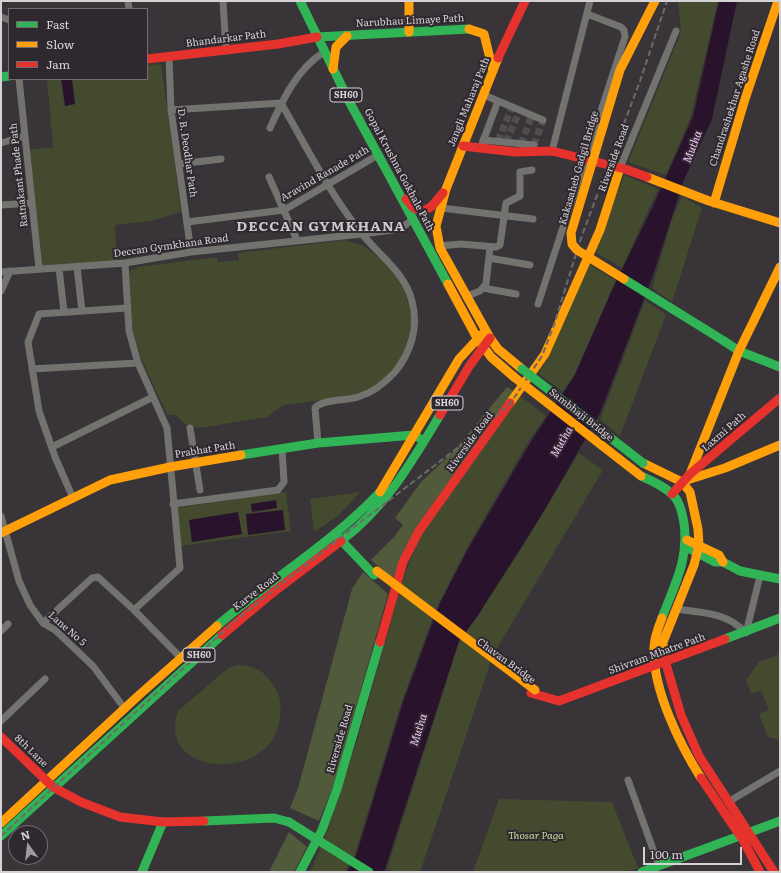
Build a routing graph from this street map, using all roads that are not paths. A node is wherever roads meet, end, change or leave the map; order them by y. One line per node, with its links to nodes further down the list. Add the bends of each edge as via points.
1 (223, 1): 13 (street)
2 (300, 1): 12 (main road, Gopal Krushna Gokhale Path / SH60)
3 (409, 1): 9 (main road)
4 (525, 1): 17 (main road, Jangli Maharaj Path)
5 (590, 1): 8 (street)
6 (655, 1): 77 (main road, Kakasaheb Gadgil Bridge, bridge, via 620,70 571,233 572,244 577,250)
7 (778, 1): 41 (main road, Chandrashekhar Agashe Road)
8 (587, 14): 30 (street, via 561,95); 33 (street, via 621,26 625,33)
9 (409, 32): 11 (main road, Narubhau Limaye Path); 17 (main road, Narubhau Limaye Path, via 471,29 480,31 487,43)
10 (676, 32): 35 (street, Riverside Road)
11 (347, 36): 12 (main road, Narubhau Limaye Path); 16 (main road, Narubhau Limaye Path, via 336,47)
12 (320, 45): 13 (main road, Bhandarkar Path, via 307,39); 16 (main road, Gopal Krushna Gokhale Path / SH60); 21 (street)
13 (226, 51): 14 (main road, Bhandarkar Path)
14 (169, 57): 15 (main road, Bhandarkar Path); 22 (street, D. B. Deodhar Path)
15 (148, 59)
16 (333, 70): 31 (main road, Gopal Krushna Gokhale Path / SH60)
17 (493, 71): 19 (main road, Jangli Maharaj Path)
18 (20, 80): 25 (street, Ratnakant Phade Path)
19 (484, 96): 20 (street); 29 (main road, Jangli Maharaj Path)
20 (498, 101): 23 (street); 27 (street)
21 (281, 103): 22 (street); 24 (street); 38 (street)
22 (171, 110): 34 (street, D. B. Deodhar Path)
23 (543, 120)
24 (270, 128)
25 (26, 136): 26 (street); 42 (street, Ratnakant Phade Path)
26 (1, 143)
27 (482, 144): 28 (street); 29 (main road); 30 (main road, via 515,152)
28 (534, 145)
29 (463, 146): 40 (main road, Jangli Maharaj Path)
30 (552, 151): 33 (main road)
31 (378, 155): 38 (street, Aravind Ranade Path); 39 (main road, Gopal Krushna Gokhale Path / SH60)
32 (221, 159): 34 (street)
33 (586, 159): 35 (main road); 69 (street)
34 (179, 164): 49 (street, D. B. Deodhar Path)
35 (622, 169): 41 (main road); 138 (main road, Riverside Road, via 600,230 545,354 419,531 405,557 336,789 322,830)
36 (532, 170): 46 (street, via 520,172 520,196 507,202)
37 (269, 177): 44 (street)
38 (327, 185): 44 (street, Aravind Ranade Path); 51 (street)
39 (397, 187): 40 (main road, via 414,208 421,211 431,207); 48 (main road, Gopal Krushna Gokhale Path / SH60)
40 (446, 189): 45 (main road, Jangli Maharaj Path)
41 (712, 202): 50 (main road)
42 (32, 203): 43 (street); 62 (street, Ratnakant Phade Path)
43 (1, 205)
44 (284, 210): 49 (street, Aravind Ranade Path); 52 (street)
45 (440, 210): 46 (street); 53 (main road, Gopal Krushna Gokhale Path, via 436,226)
46 (505, 215): 47 (street); 54 (street, via 500,245)
47 (533, 219)
48 (412, 220): 51 (street, Deccan Gymkhana Road, via 400,229); 73 (main road, Gopal Krushna Gokhale Path / SH60)
49 (187, 222): 55 (street, D. B. Deodhar Path)
50 (780, 224)
51 (362, 234): 52 (street, Deccan Gymkhana Road); 89 (street, via 407,287 414,309 412,339 408,353 400,366 378,387 357,398 316,406)
52 (297, 240): 55 (street, Deccan Gymkhana Road)
53 (438, 244): 54 (street); 68 (main road)
54 (490, 247): 56 (street)
55 (191, 252): 57 (street, Deccan Gymkhana Road)
56 (489, 258): 58 (street); 65 (street)
57 (125, 263): 59 (street, Deccan Gymkhana Road); 70 (street)
58 (530, 266)
59 (77, 267): 61 (street, Deccan Gymkhana Road); 71 (street)
60 (780, 267): 77 (main road)
61 (59, 268): 62 (street, Deccan Gymkhana Road); 72 (street)
62 (39, 269): 63 (street, Deccan Gymkhana Road)
63 (10, 271): 64 (street, Deccan Gymkhana Road); 66 (street)
64 (1, 272)
65 (484, 288): 67 (street); 68 (street)
66 (1, 291)
67 (516, 294)
68 (467, 296): 74 (main road)
69 (538, 304)
70 (127, 308): 71 (street); 79 (street, via 129,331)
71 (82, 311): 72 (street)
72 (64, 312): 83 (street, via 39,314 28,342)
73 (469, 320): 75 (main road, Gopal Krushna Gokhale Path / SH60); 78 (main road)
74 (488, 335): 75 (main road, Karve Road / SH60); 76 (main road, Karve Road / SH60); 98 (main road, Sambhaji Bridge, bridge, via 498,349 522,369 643,463)
75 (477, 338): 76 (main road, Gopal Krushna Gokhale Path / SH60); 78 (main road, Karve Road / SH60)
76 (483, 346): 80 (main road, Sambhaji Bridge); 81 (main road, Karve Road / SH60)
77 (739, 351): 82 (main road); 97 (main road)
78 (459, 359): 87 (main road, Karve Road / SH60)
79 (138, 363): 83 (street); 84 (street)
80 (498, 364): 81 (main road, via 481,361); 100 (main road, Sambhaji Bridge, bridge, via 641,476)
81 (470, 365): 88 (main road, Karve Road / SH60)
82 (780, 367)
83 (32, 369): 91 (street, via 39,411)
84 (153, 397): 91 (street); 95 (street, via 167,428)
85 (780, 398): 93 (main road, Laxmi Path)
86 (190, 428): 94 (street)
87 (414, 435): 88 (main road); 89 (main road, Prabhat Path); 105 (main road, Karve Road / SH60, via 383,488)
88 (424, 441): 105 (main road, Karve Road / SH60, via 392,494 362,525)
89 (318, 443): 92 (main road, Prabhat Path)
90 (780, 445): 96 (main road)
91 (52, 447): 101 (street)
92 (282, 449): 94 (main road, Prabhat Path); 102 (street, via 284,482 278,490)
93 (716, 454): 96 (main road, via 719,464); 97 (main road, Laxmi Path)
94 (196, 463): 95 (main road, Prabhat Path); 99 (street)
95 (170, 467): 101 (main road, Prabhat Path, via 110,480); 102 (street)
96 (725, 468): 98 (main road)
97 (690, 474): 98 (main road, Laxmi Path)
98 (682, 482): 100 (main road, Laxmi Path); 107 (main road, via 690,492 698,529)
99 (200, 490)
100 (672, 494): 106 (main road, via 680,505)
101 (73, 498): 104 (main road, Prabhat Path)
102 (173, 504): 110 (street, via 180,568)
103 (1, 516): 104 (street, Lane No 5)
104 (3, 532): 113 (street, Lane No 5, via 19,581 30,605)
105 (340, 536): 117 (main road, Karve Road / SH60, via 259,591); 121 (main road, Chavan Bridge, via 376,573); 127 (main road, Karve Road / SH60, via 228,628)
106 (687, 544): 107 (main road); 119 (main road, via 680,578 658,630 654,652)
107 (698, 548): 108 (main road, via 718,555 723,562 740,571); 111 (main road, via 689,580)
108 (760, 576): 109 (main road); 116 (street)
109 (780, 579)
110 (134, 610): 113 (street, via 98,577 92,578); 117 (street)
111 (676, 610): 116 (street, via 728,618); 118 (main road, via 664,642)
112 (780, 618): 116 (main road, Shivram Mhatre Path)
113 (43, 622): 122 (street, Lane No 5, via 93,666)
114 (8, 624): 115 (street)
115 (1, 631)
116 (746, 632): 118 (main road, Shivram Mhatre Path)
117 (181, 658): 122 (main road, Karve Road / SH60)
118 (665, 663): 119 (main road, Shivram Mhatre Path); 128 (main road, via 690,738)
119 (655, 666): 121 (main road, Shivram Mhatre Path, via 559,701); 132 (main road, via 678,738 705,784)
120 (45, 679): 123 (street)
121 (535, 693)
122 (125, 709): 127 (main road, Karve Road / SH60)
123 (1, 721)
124 (1, 737): 127 (main road, 8th Lane)
125 (780, 771): 128 (street)
126 (628, 780): 134 (street)
127 (50, 784): 130 (main road, 8th Lane, via 81,802 120,817); 131 (main road, Karve Road / SH60); 133 (main road, Karve Road / SH60)
128 (728, 802): 132 (main road)
129 (780, 821): 132 (main road)
130 (163, 822): 137 (main road); 139 (main road, 8th Lane, bridge, via 274,818 289,822)
131 (1, 823)
132 (745, 835): 134 (main road); 136 (main road); 140 (main road)
133 (1, 836)
134 (659, 866): 135 (main road)
135 (647, 871)
136 (757, 871)
137 (142, 872)
138 (300, 872)
139 (369, 872)
140 (774, 872)

